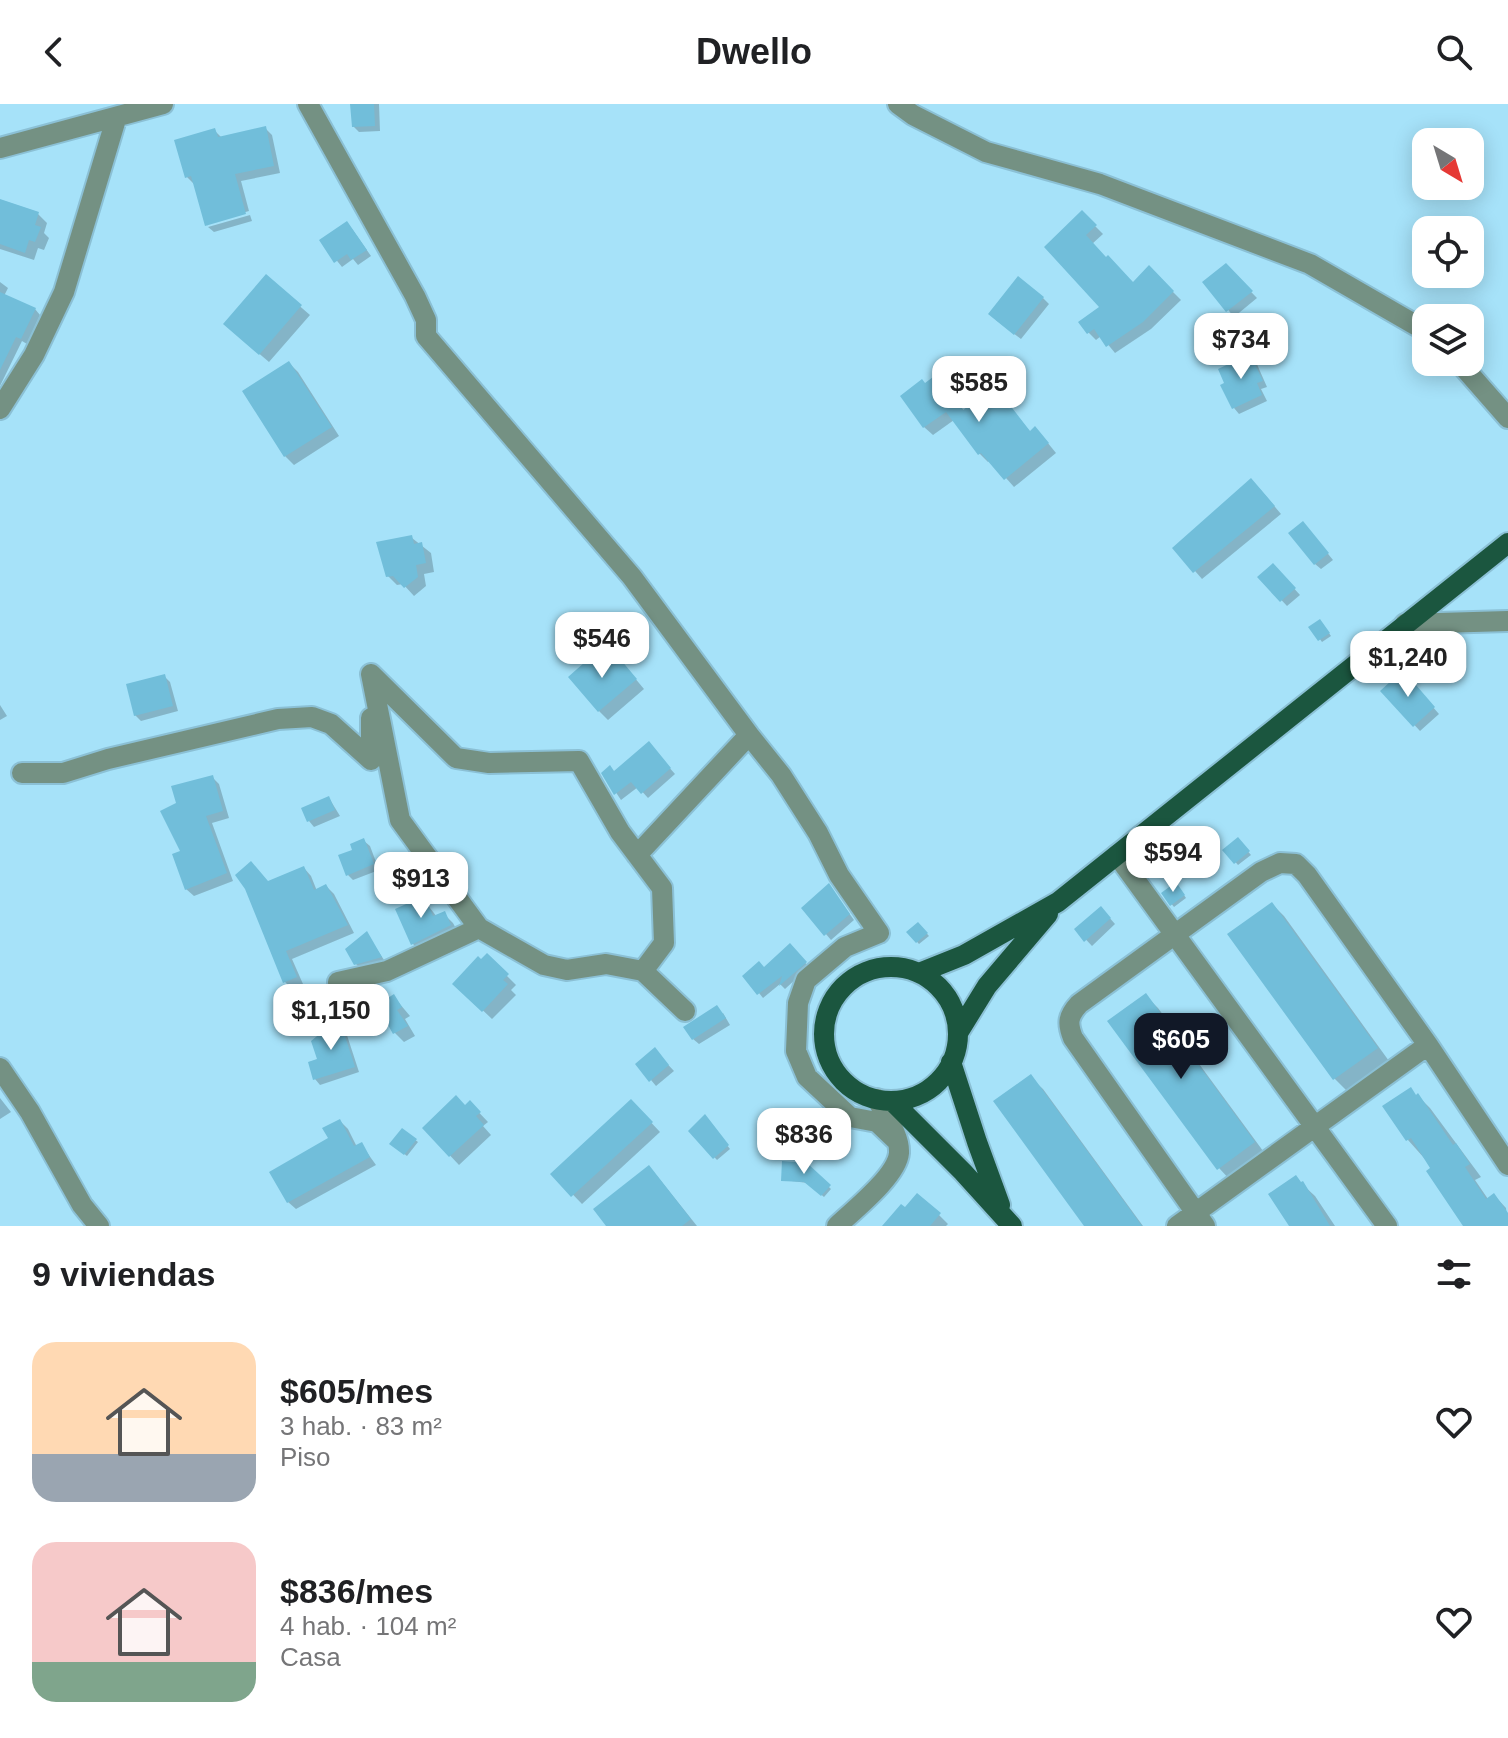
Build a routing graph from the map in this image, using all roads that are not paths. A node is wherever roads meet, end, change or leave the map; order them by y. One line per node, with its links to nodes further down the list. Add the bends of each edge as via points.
1 (163, 104): 4 (street)
2 (308, 104): 14 (street, via 415,296 426,320 426,336 632,577)
3 (898, 104): 6 (street, via 986,152 1100,184 1310,264)
4 (116, 119): 5 (street); 8 (street, via 64,292)
5 (0, 148)
6 (1412, 323)
7 (1471, 376): 9 (street)
8 (0, 409)
9 (1508, 418)
10 (1508, 543): 12 (main road)
11 (1508, 621): 12 (street)
12 (1405, 624): 17 (main road)
13 (371, 674): 15 (street, via 371,760 331,724 312,717 263,723 63,773); 16 (street, via 456,758 489,763 579,761); 19 (street, via 400,820)
14 (749, 735): 16 (street); 31 (street, via 781,775 879,933 845,947 806,980 798,1003 796,1051 807,1077 850,1117 877,1122)
15 (22, 773)
16 (637, 855): 21 (street, via 662,888 665,919 664,943)
17 (1117, 855): 18 (main road); 20 (street)
18 (1058, 902): 22 (main road, via 974,950); 25 (main road, via 987,986)
19 (479, 928): 21 (street, via 544,965 567,970 606,964); 23 (street, via 387,971)
20 (1175, 935): 26 (street, via 1261,872 1280,863 1296,864); 30 (street); 33 (street, via 1079,1004 1068,1027)
21 (643, 971): 24 (street)
22 (919, 973): 25 (main road, via 950,1004); 29 (main road, via 890,967 861,974 830,1006 824,1035 831,1064 849,1087)
23 (338, 982)
24 (685, 1011)
25 (958, 1033): 27 (main road)
26 (1428, 1045): 30 (street); 32 (street)
27 (951, 1062): 29 (main road, via 933,1085 907,1099); 34 (main road)
28 (0, 1068): 35 (street)
29 (884, 1100): 31 (street); 34 (main road)
30 (1316, 1128): 33 (street); 38 (street)
31 (897, 1141): 36 (street, via 894,1167)
32 (1508, 1165)
33 (1200, 1219): 37 (street)
34 (1004, 1223)
35 (99, 1226)
36 (837, 1226)
37 (1177, 1226)
38 (1387, 1226)

